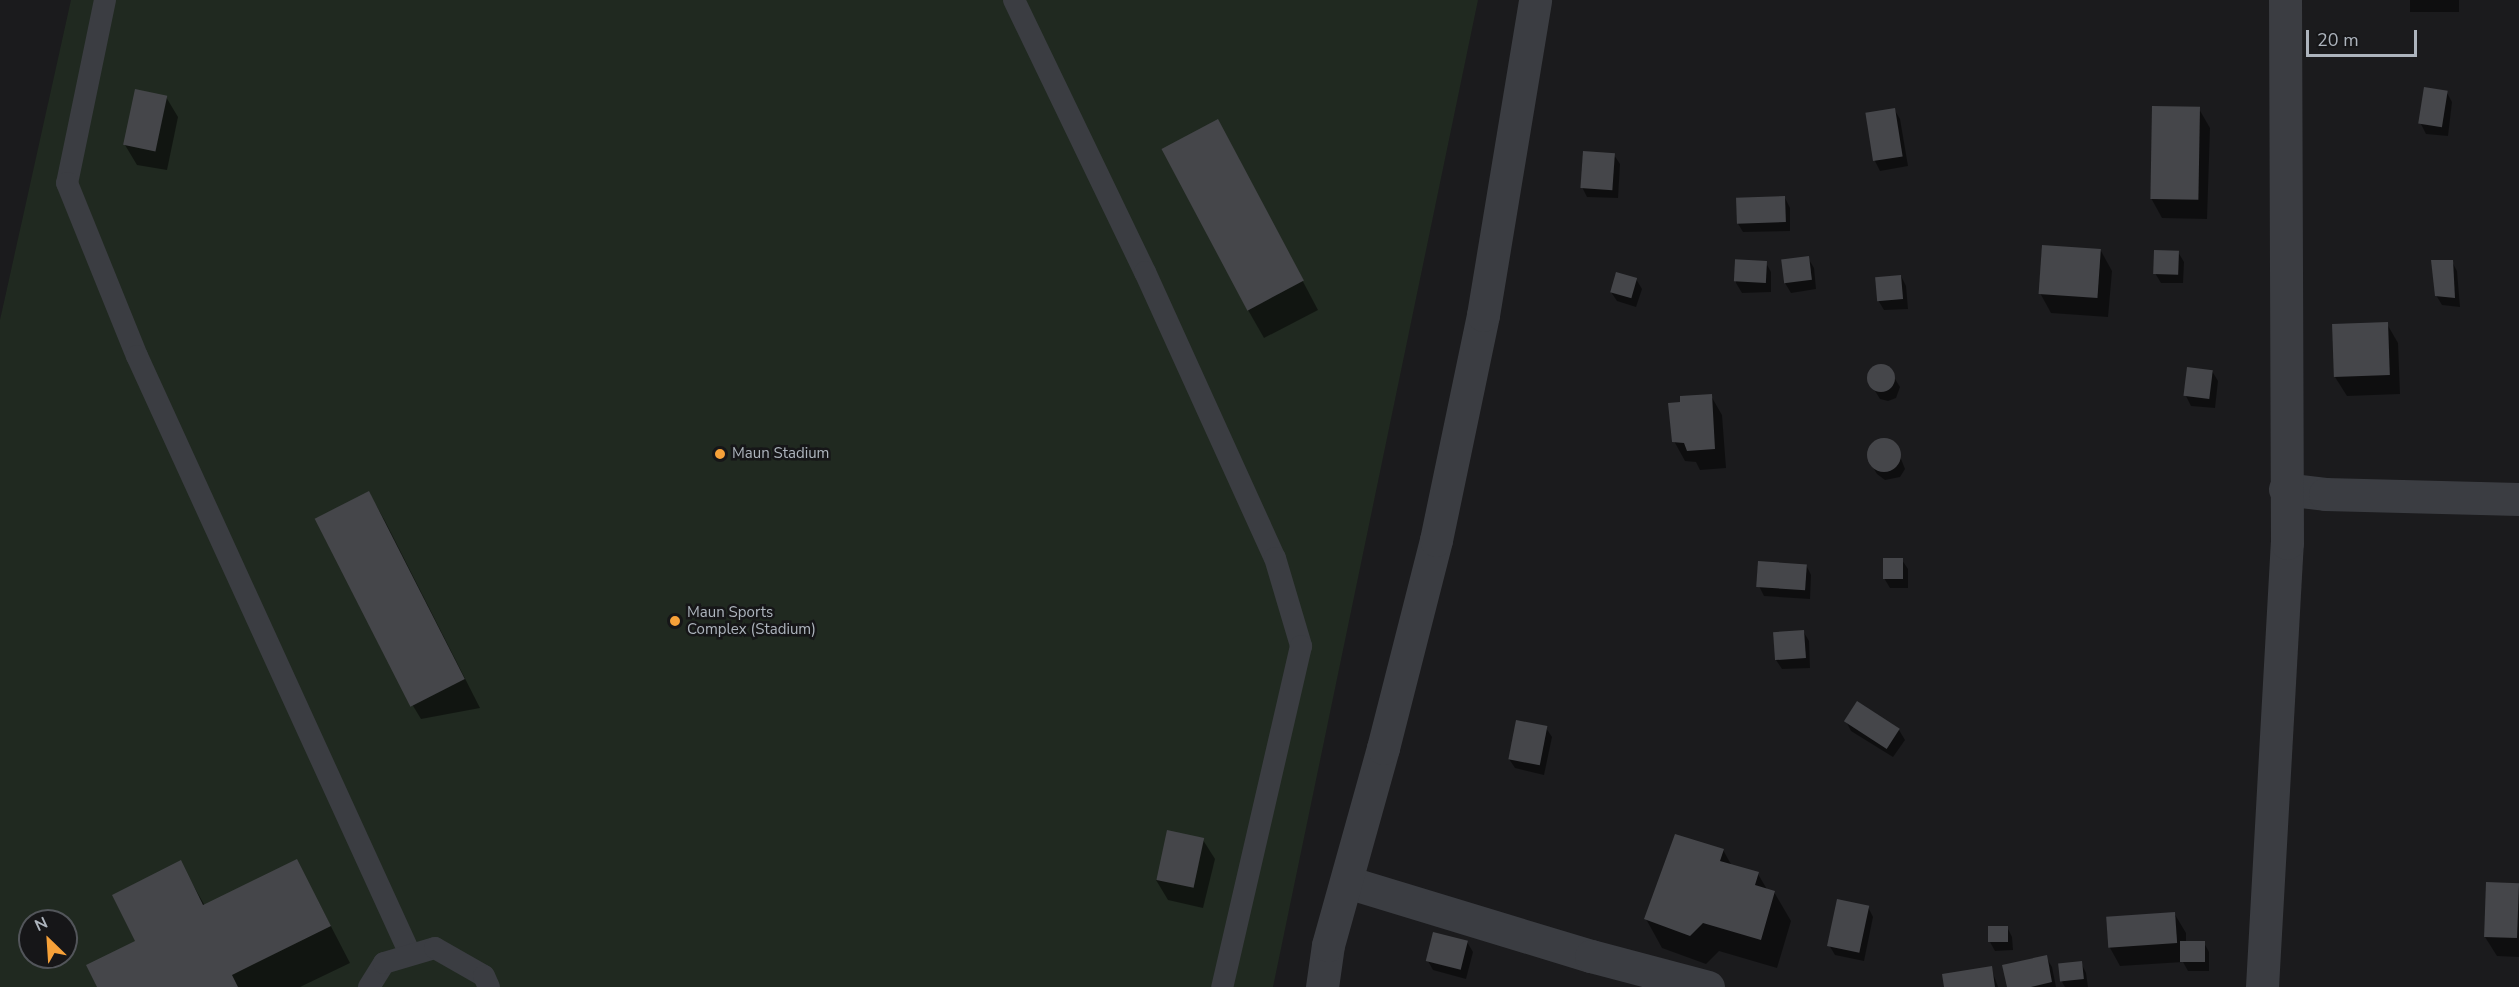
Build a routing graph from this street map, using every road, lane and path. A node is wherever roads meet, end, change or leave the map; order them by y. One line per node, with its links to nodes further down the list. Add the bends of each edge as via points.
1 (105, 0): 8 (lane, via 67,183 137,356)
2 (1014, 0): 12 (lane, via 1275,558 1301,646)
3 (1535, 0): 7 (street, via 1483,315 1436,540)
4 (2285, 0): 5 (street)
5 (2285, 489): 6 (street, via 2325,494); 14 (street, via 2287,543)
6 (2519, 499)
7 (1347, 882): 9 (street); 13 (street, via 1328,945)
8 (410, 954): 10 (lane, via 384,963); 11 (lane, via 435,948 484,976)
9 (1694, 985)
10 (369, 987)
11 (489, 987)
12 (1222, 987)
13 (1322, 987)
14 (2262, 987)

